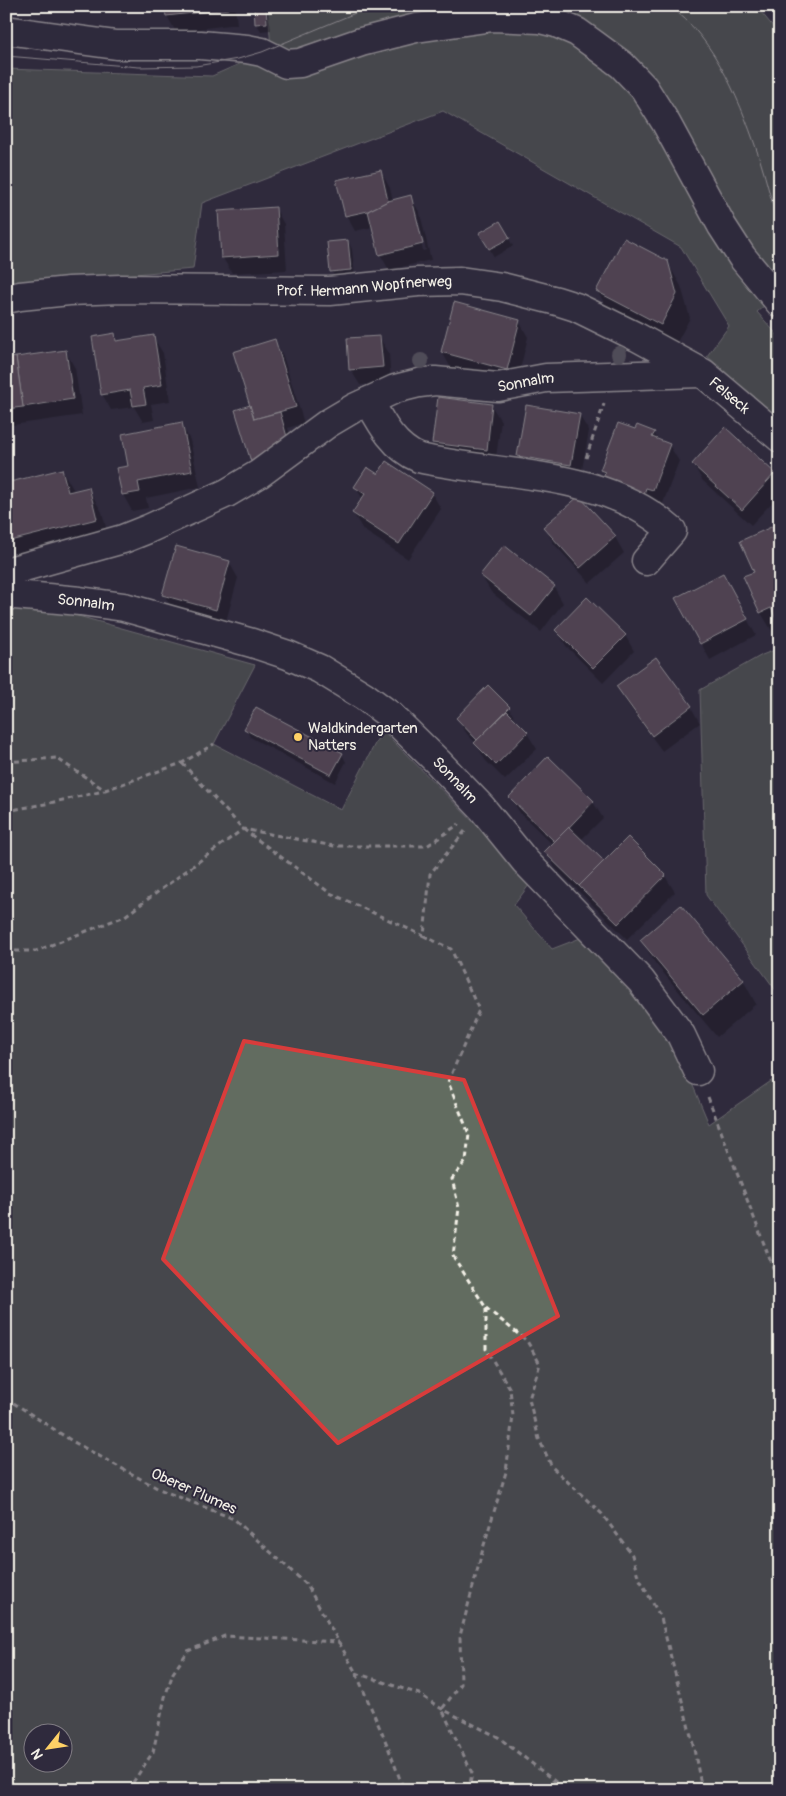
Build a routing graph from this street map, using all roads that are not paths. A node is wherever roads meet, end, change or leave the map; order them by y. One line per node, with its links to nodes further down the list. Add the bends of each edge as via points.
1 (6, 30): 3 (street, via 116,45 200,45 247,49 262,52 286,64 300,63 416,28 492,17 540,19 556,24 596,45 644,88 722,226 742,257)
2 (6, 299): 4 (street, Prof. Hermann Wopfnerweg, via 69,291 323,291 460,281 502,287 576,307)
3 (780, 303)
4 (703, 372): 5 (street, Sonnalm, via 537,379 498,387 419,383); 6 (street, Felseck)
5 (369, 401): 7 (street, via 391,437 419,458 559,479 615,496 648,512 672,531); 8 (street, Sonnalm, via 327,424 259,474 227,493 137,534)
6 (780, 438)
7 (646, 560)
8 (6, 572)
9 (6, 592): 10 (street, Sonnalm, via 124,607 252,643 320,670 364,696 415,738 482,808 525,861 641,981 681,1035)
10 (698, 1071)

